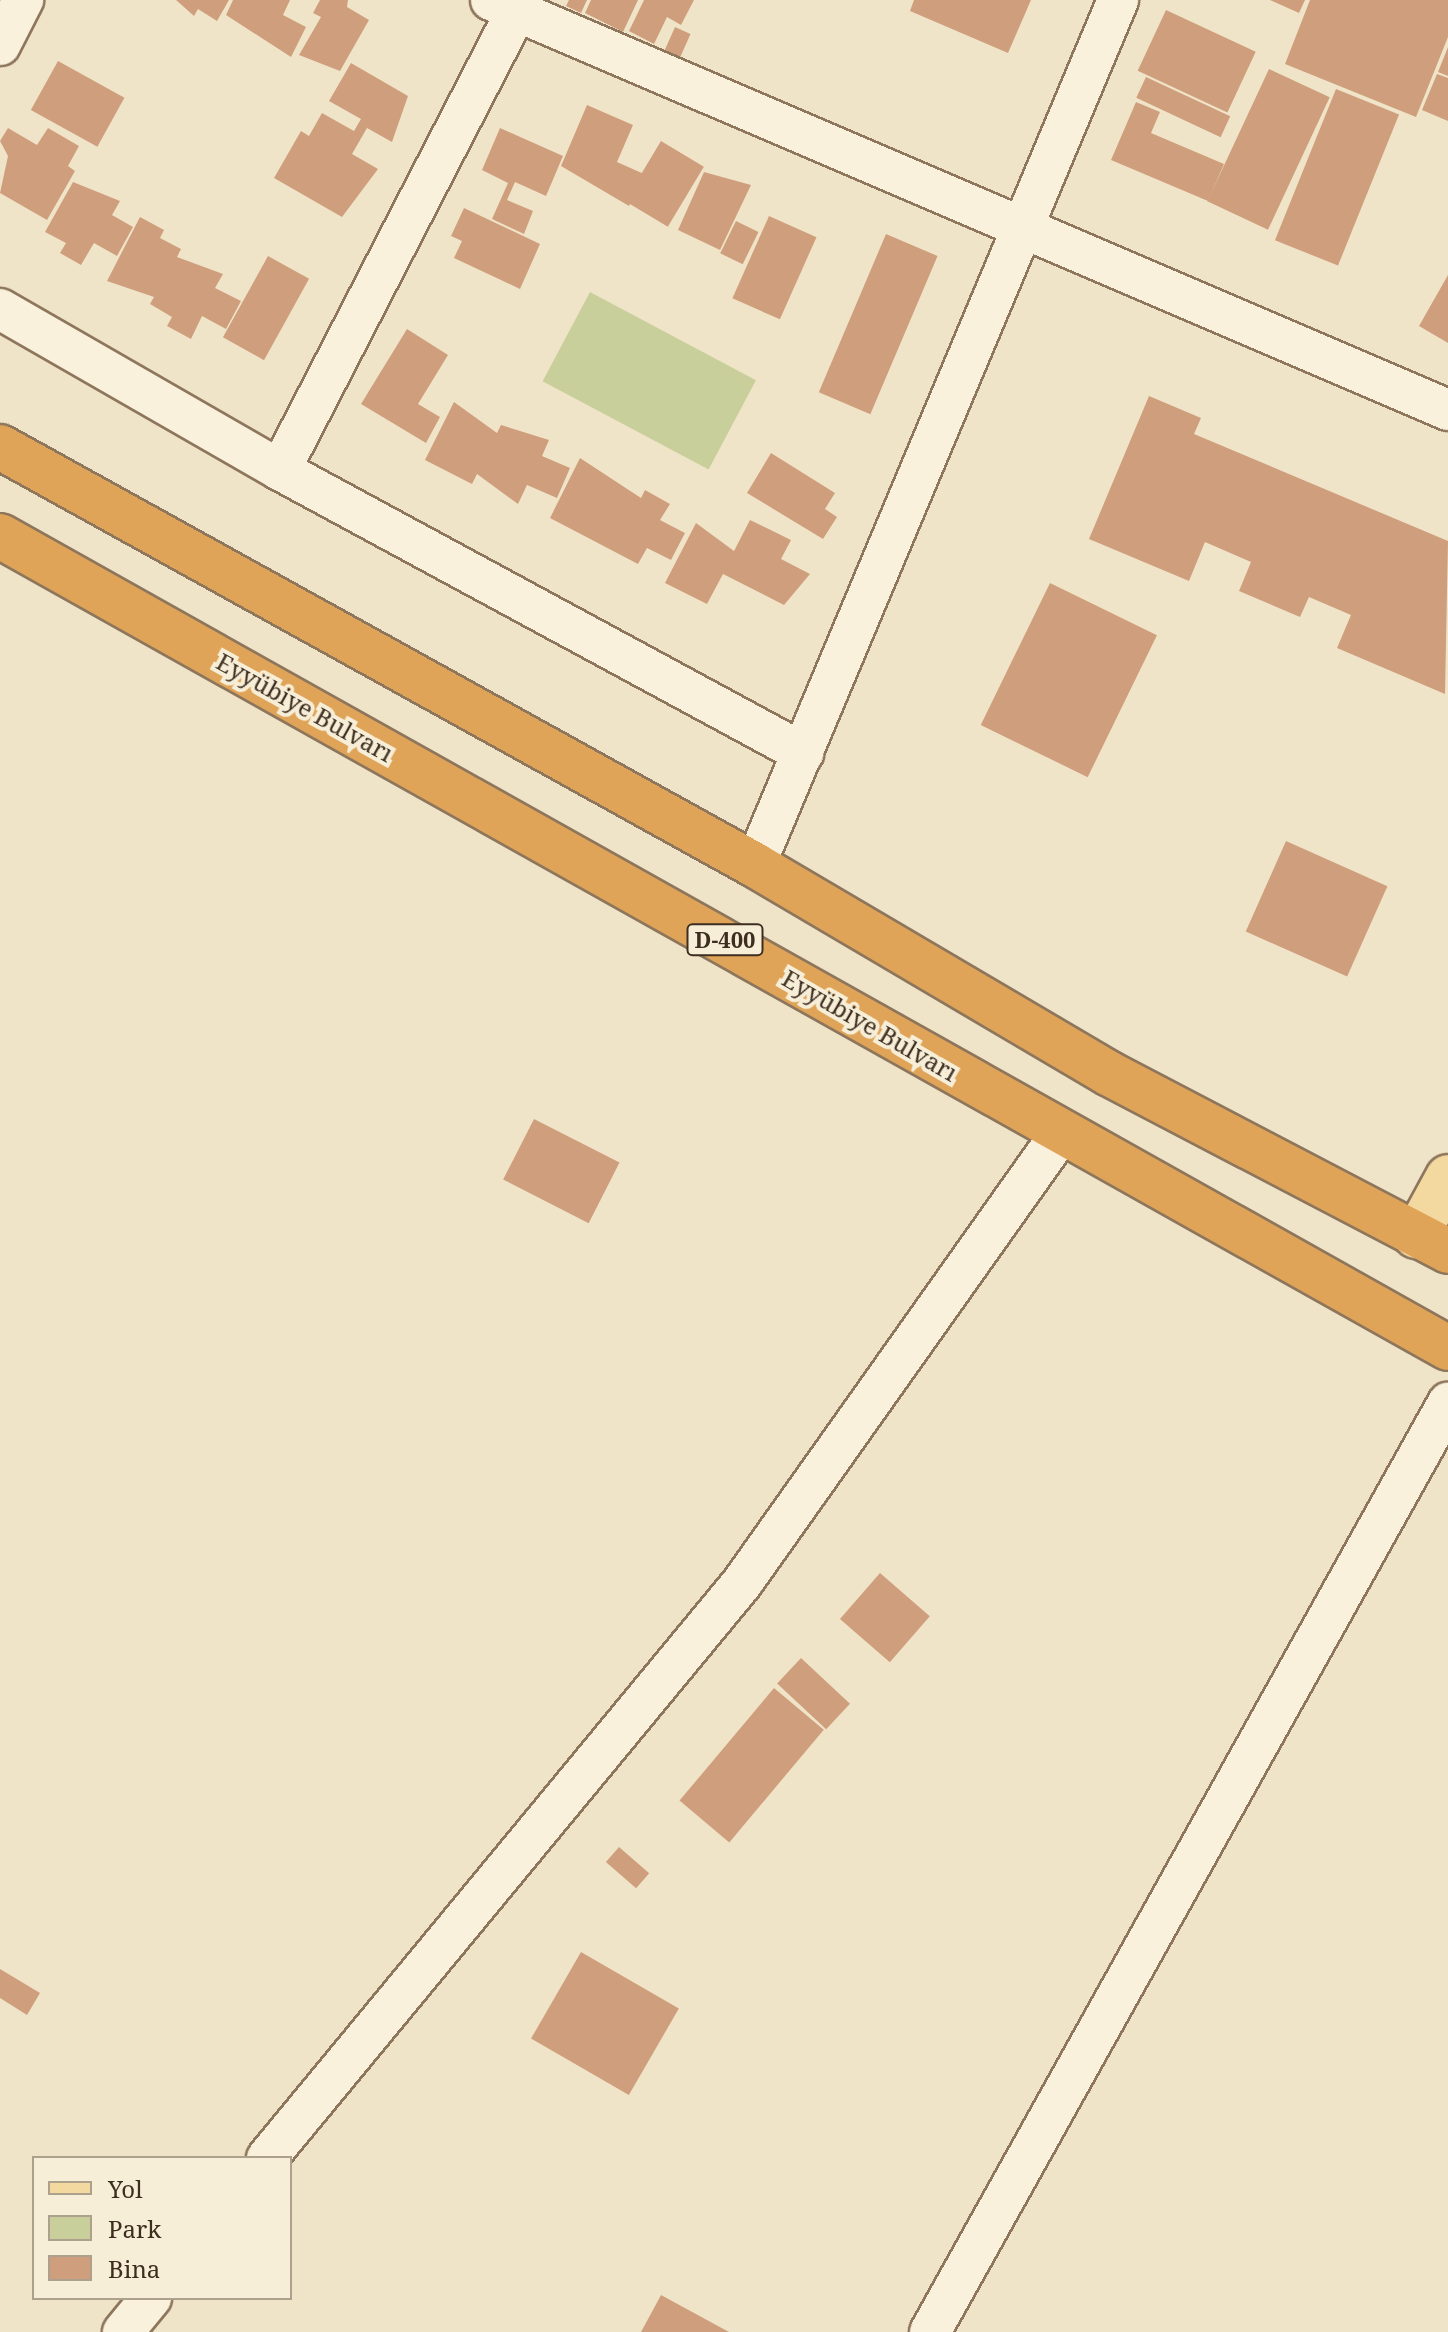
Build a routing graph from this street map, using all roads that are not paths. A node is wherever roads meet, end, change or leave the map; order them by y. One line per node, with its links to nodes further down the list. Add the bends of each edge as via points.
1 (23, 0): 4 (street)
2 (1118, 0): 5 (street)
3 (504, 5): 5 (street); 9 (street)
4 (0, 45)
5 (1021, 222): 7 (street); 11 (street)
6 (0, 309): 9 (street)
7 (1448, 410)
8 (0, 447): 12 (highway)
9 (280, 470): 11 (street)
10 (0, 536): 13 (highway, Eyyübiye Bulvarı / D-400, via 717,935)
11 (803, 753): 12 (street)
12 (755, 865): 15 (highway, via 1108,1073)
13 (1059, 1136): 16 (highway, Eyyübiye Bulvarı / D-400); 18 (street, via 742,1583)
14 (1448, 1177): 15 (main road)
15 (1432, 1243)
16 (1448, 1348)
17 (1448, 1403): 21 (street)
18 (269, 2156)
19 (149, 2300): 20 (street)
20 (123, 2332)
21 (930, 2332)

